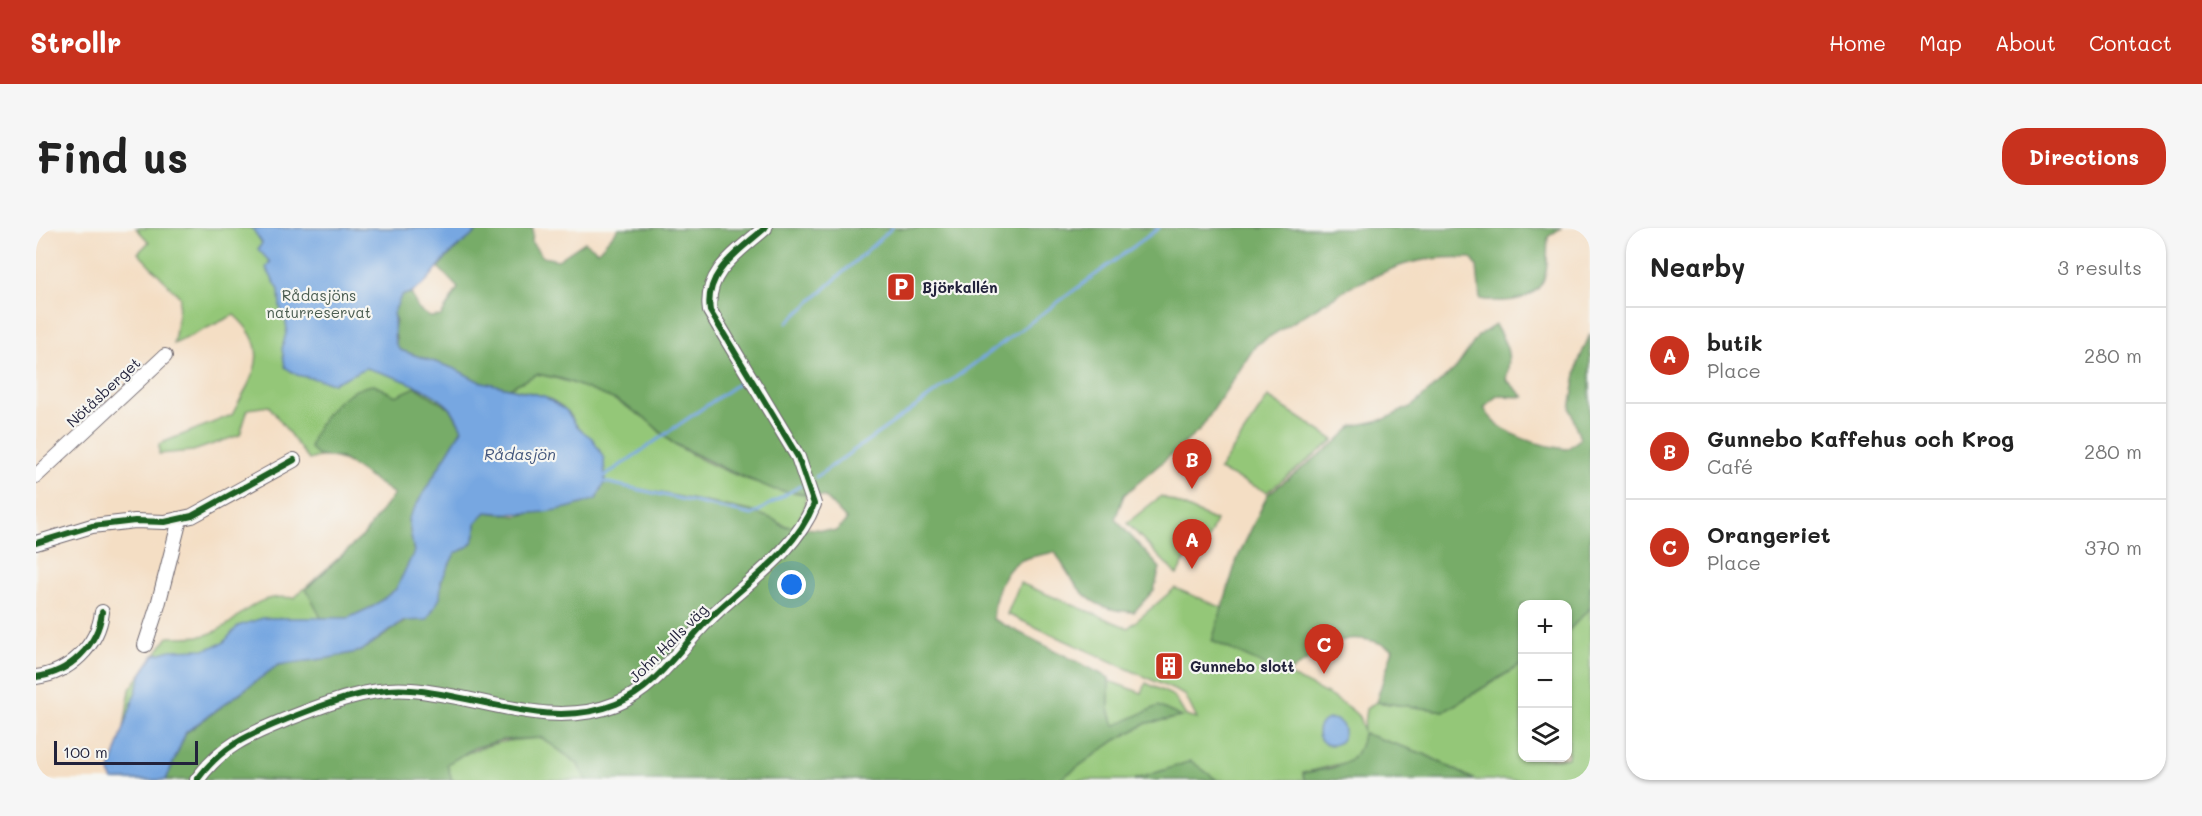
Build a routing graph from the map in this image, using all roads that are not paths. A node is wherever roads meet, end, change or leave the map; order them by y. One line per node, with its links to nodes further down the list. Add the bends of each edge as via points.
1 (765, 228): 10 (street, John Halls väg, via 712,280 708,294 710,311 798,457 814,504 802,529 779,556 707,620 656,676 617,704 568,715 410,689 369,693 302,713 251,734 228,746)
2 (165, 356): 4 (street, Nötåsberget)
3 (294, 460): 5 (street, via 214,506)
4 (36, 476)
5 (180, 519): 6 (street, via 110,523); 8 (street)
6 (36, 543)
7 (102, 612): 9 (street, via 94,639 78,657 56,672)
8 (145, 645)
9 (36, 677)
10 (196, 780)

